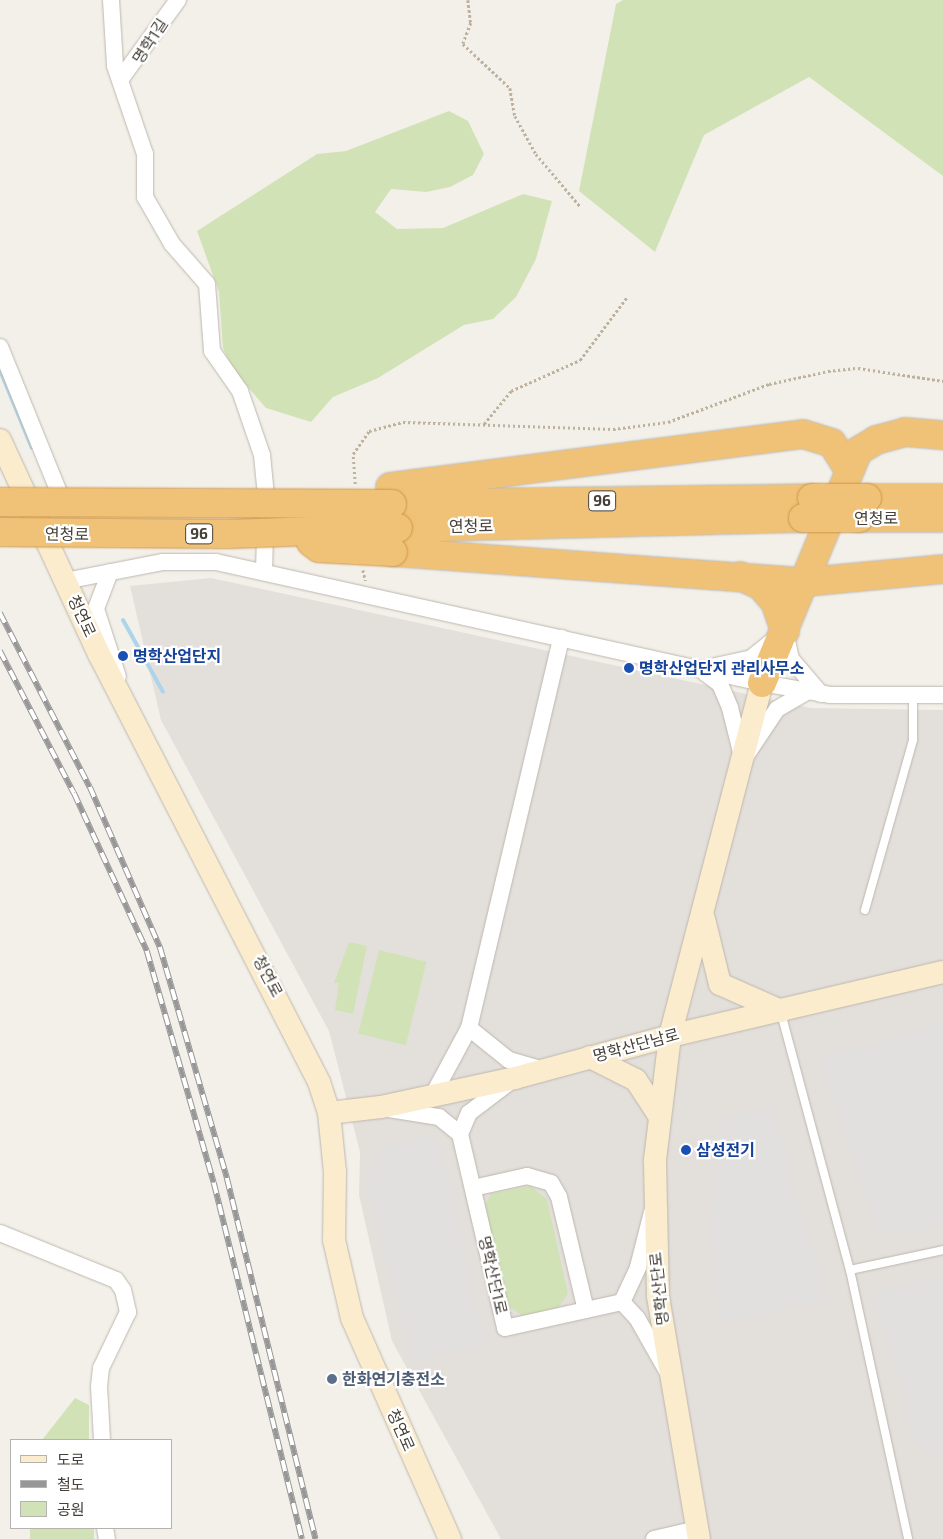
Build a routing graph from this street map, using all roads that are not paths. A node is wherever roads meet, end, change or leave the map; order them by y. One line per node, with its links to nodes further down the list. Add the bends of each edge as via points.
1 (111, 0): 3 (street)
2 (184, 1): 3 (street, 명학1길)
3 (120, 80): 16 (street, via 145,154 145,197 172,244 207,284 212,352 240,391 253,422 266,496)
4 (0, 347): 10 (street)
5 (943, 435): 7 (highway, via 905,432 876,440 858,451)
6 (0, 440): 19 (street, 청연로)
7 (848, 469): 12 (highway, via 832,443 803,434); 21 (highway)
8 (943, 498): 11 (highway, 연청로 / 96)
9 (0, 502): 10 (highway, 연청로 / 96, bridge)
10 (63, 502): 12 (highway, 연청로 / 96, bridge, via 319,503)
11 (863, 508): 12 (highway, 연청로 / 96, bridge); 13 (highway, 연청로 / 96)
12 (393, 518): 14 (highway, 연청로 / 96, bridge, via 296,532); 18 (highway)
13 (943, 518)
14 (0, 532)
15 (943, 569): 20 (highway)
16 (264, 571): 17 (street, via 216,562 163,562); 23 (street)
17 (110, 572): 19 (street); 29 (street, via 96,609 111,647)
18 (740, 576): 21 (highway); 22 (highway, via 762,586 775,602)
19 (65, 581): 29 (street, 청연로)
20 (845, 581): 21 (highway); 22 (highway, via 806,603)
21 (806, 582): 22 (highway)
22 (785, 631): 24 (street, via 750,659); 25 (highway); 26 (street, via 791,658)
23 (561, 638): 24 (street); 35 (street)
24 (699, 669): 25 (street); 30 (street, via 720,684 730,708)
25 (762, 683): 26 (street); 30 (street, 명학산단로)
26 (815, 692): 28 (street); 30 (street, via 778,709)
27 (943, 695): 28 (street)
28 (913, 697): 31 (lane, via 913,740)
29 (123, 699): 42 (street, 청연로, via 288,1014)
30 (742, 760): 32 (street, 명학산단로)
31 (865, 910)
32 (703, 915): 34 (street, via 720,984); 36 (street, 명학산단로)
33 (943, 972): 34 (street, 명학산단남로)
34 (781, 1011): 36 (street, 명학산단남로); 49 (lane)
35 (469, 1028): 38 (street, via 509,1060); 40 (street, via 461,1051)
36 (670, 1036): 37 (street, 명학산단남로); 43 (street, 명학산단로)
37 (590, 1058): 38 (street, 명학산단남로); 43 (street, via 636,1080)
38 (544, 1070): 39 (street, 명학산단남로)
39 (515, 1078): 40 (street, 명학산단남로); 44 (street, via 469,1113)
40 (434, 1094): 41 (street, 명학산단남로)
41 (381, 1108): 42 (street, 명학산단남로); 44 (street, via 439,1117)
42 (329, 1113): 55 (street, 청연로, via 335,1172 334,1240 352,1318)
43 (660, 1117): 46 (street, 명학산단로)
44 (460, 1134): 45 (street, 명학산단1로)
45 (473, 1188): 51 (street, via 526,1176 551,1183 559,1197); 51 (street, 명학산단1로, via 505,1328)
46 (654, 1204): 50 (street, via 638,1267); 52 (street, 명학산단로, via 658,1296)
47 (0, 1233): 53 (street, via 116,1280 123,1290 128,1312 100,1377)
48 (943, 1250): 49 (lane)
49 (850, 1270): 57 (lane)
50 (622, 1302): 51 (street, 명학산단1로); 52 (street, via 637,1318)
51 (586, 1310)
52 (669, 1375): 54 (street, 명학산단로)
53 (102, 1439)
54 (698, 1534): 56 (street)
55 (450, 1539)
56 (654, 1539)
57 (908, 1539)

